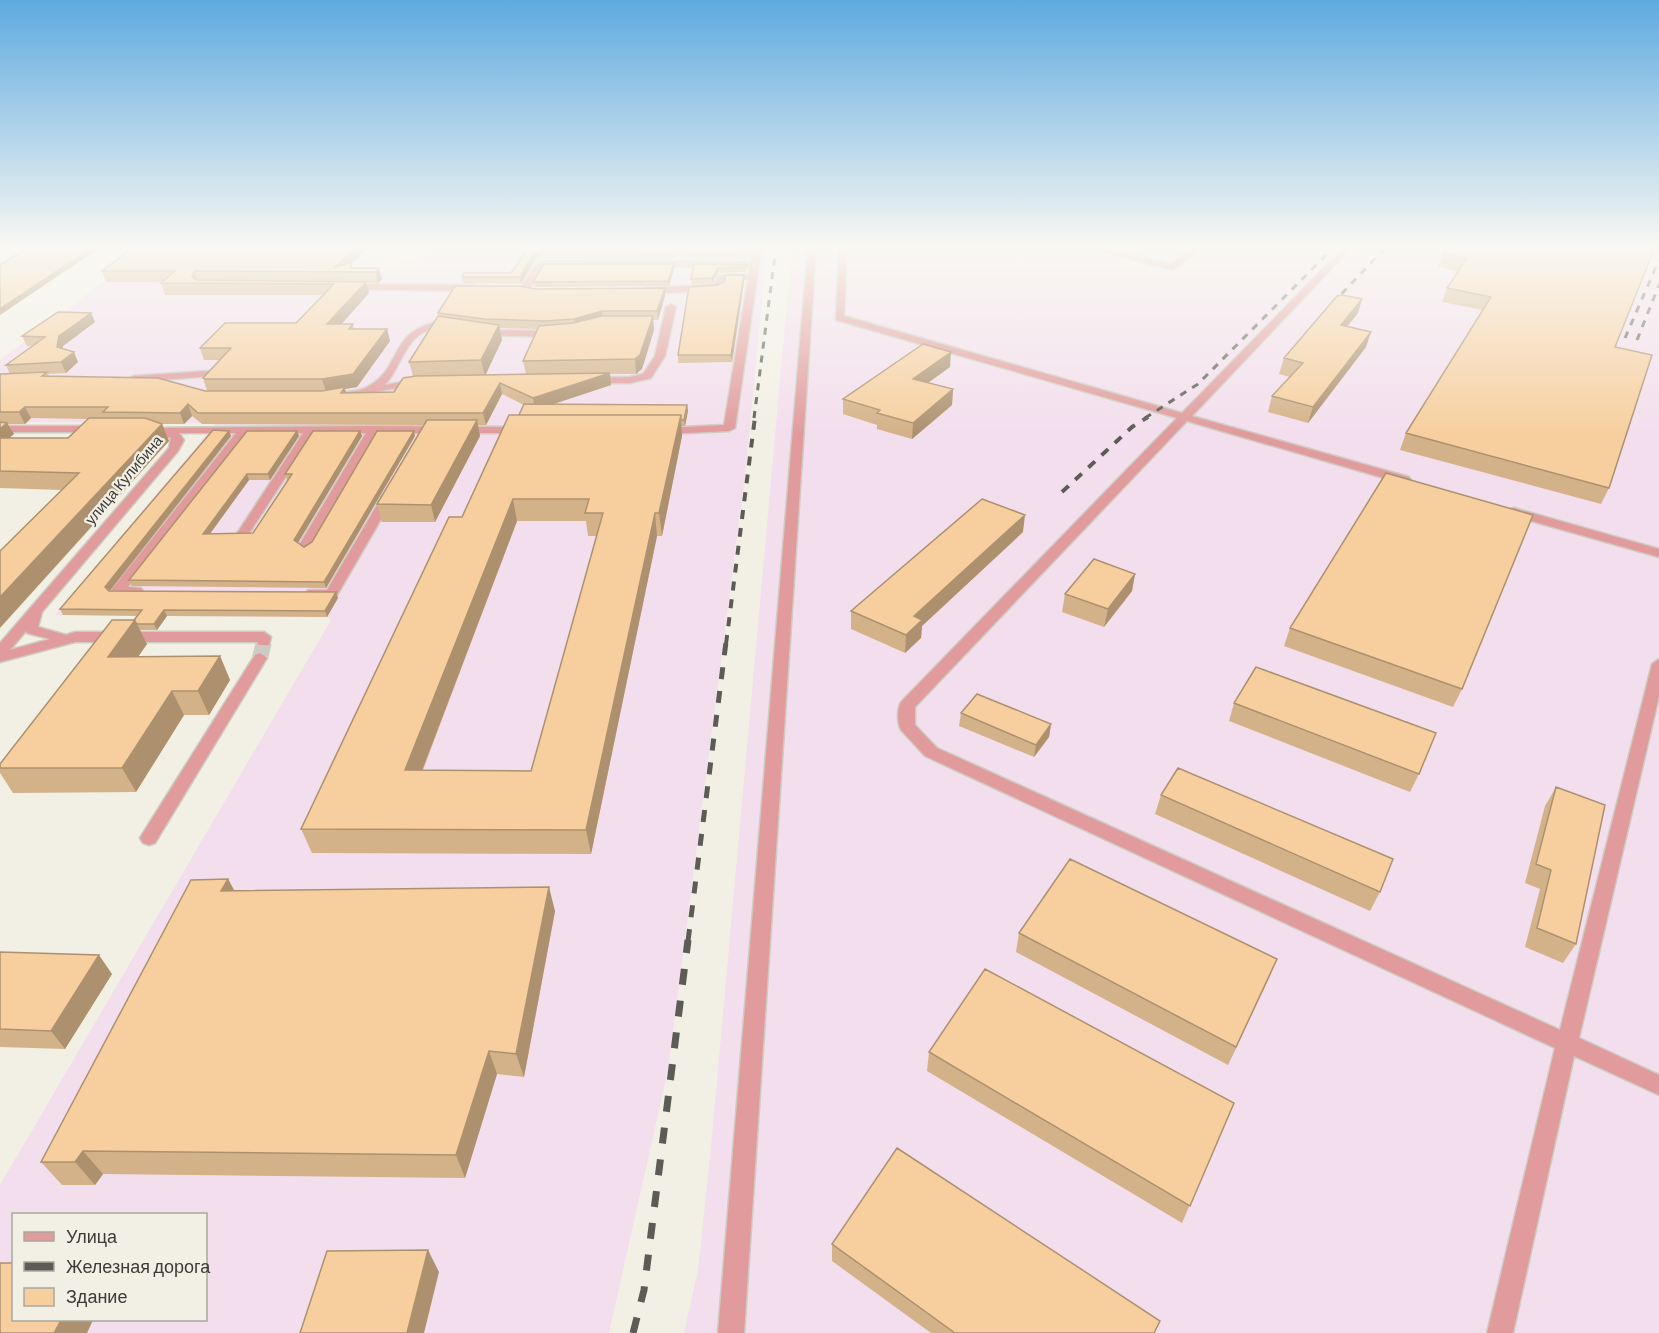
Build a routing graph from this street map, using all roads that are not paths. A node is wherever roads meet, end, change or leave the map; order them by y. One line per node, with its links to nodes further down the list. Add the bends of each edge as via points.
1 (670, 309): 10 (street, via 662,325 660,356 647,376)
2 (749, 309): 22 (street, via 729,428)
3 (807, 309): 39 (street)
4 (839, 309): 15 (street, via 839,318)
5 (1288, 309): 15 (street)
6 (567, 334): 13 (street, via 425,327 414,333 387,376)
7 (208, 374): 9 (street)
8 (122, 379): 9 (street)
9 (134, 379): 12 (street)
10 (580, 381)
11 (429, 382): 13 (street)
12 (179, 387)
13 (366, 392): 14 (street)
14 (336, 396)
15 (1184, 417): 24 (street); 37 (street, via 907,706 907,726 931,752)
16 (0, 429): 17 (street)
17 (106, 429)
18 (374, 429): 20 (street); 21 (street, via 424,435); 27 (street)
19 (245, 430): 20 (street); 29 (street, via 117,591); 31 (street, улица Кулибина, via 147,430 176,436 174,449)
20 (311, 430): 26 (street)
21 (533, 430)
22 (648, 431)
23 (397, 481): 30 (street, via 331,594)
24 (1422, 485)
25 (1501, 508): 28 (street)
26 (242, 535)
27 (305, 547)
28 (1659, 553)
29 (154, 592)
30 (296, 593)
31 (44, 600): 32 (street, via 30,625 32,630 49,636); 33 (street, улица Кулибина)
32 (75, 637): 34 (street); 36 (street, via 264,637 262,650)
33 (0, 652)
34 (0, 657)
35 (1659, 664): 37 (street)
36 (149, 838)
37 (1567, 1043): 38 (street); 40 (street)
38 (1659, 1085)
39 (731, 1333)
40 (1500, 1333)

